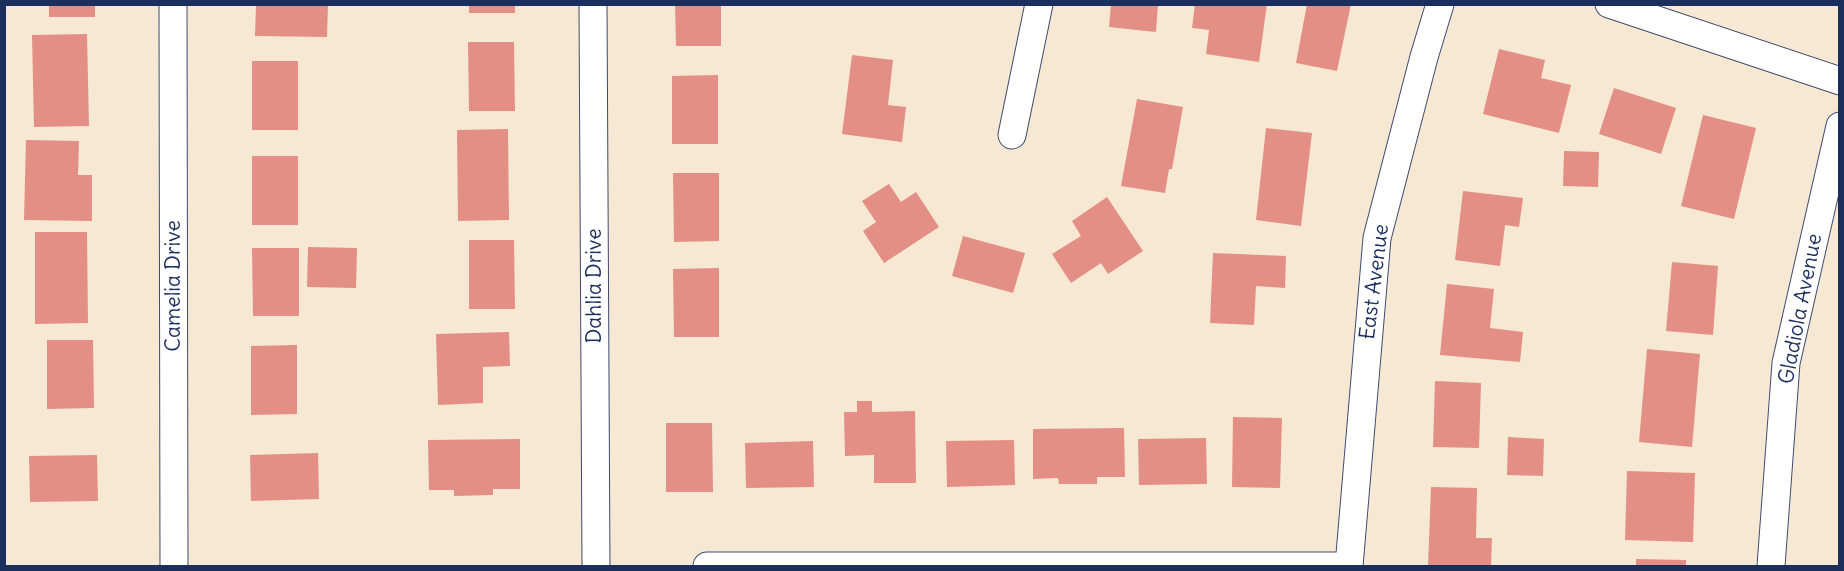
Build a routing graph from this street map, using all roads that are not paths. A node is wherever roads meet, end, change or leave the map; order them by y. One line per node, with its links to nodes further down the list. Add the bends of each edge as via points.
1 (174, 4): 10 (street, Camelia Drive)
2 (593, 4): 11 (street, Dahlia Drive)
3 (1039, 4): 8 (street)
4 (1440, 4): 9 (street, East Avenue, via 1377,238)
5 (1609, 4): 6 (street)
6 (1839, 81)
7 (1839, 126): 13 (street, Gladiola Avenue, via 1786,363)
8 (1012, 135)
9 (1349, 566): 12 (street)
10 (174, 567)
11 (596, 567)
12 (707, 567)
13 (1771, 567)

